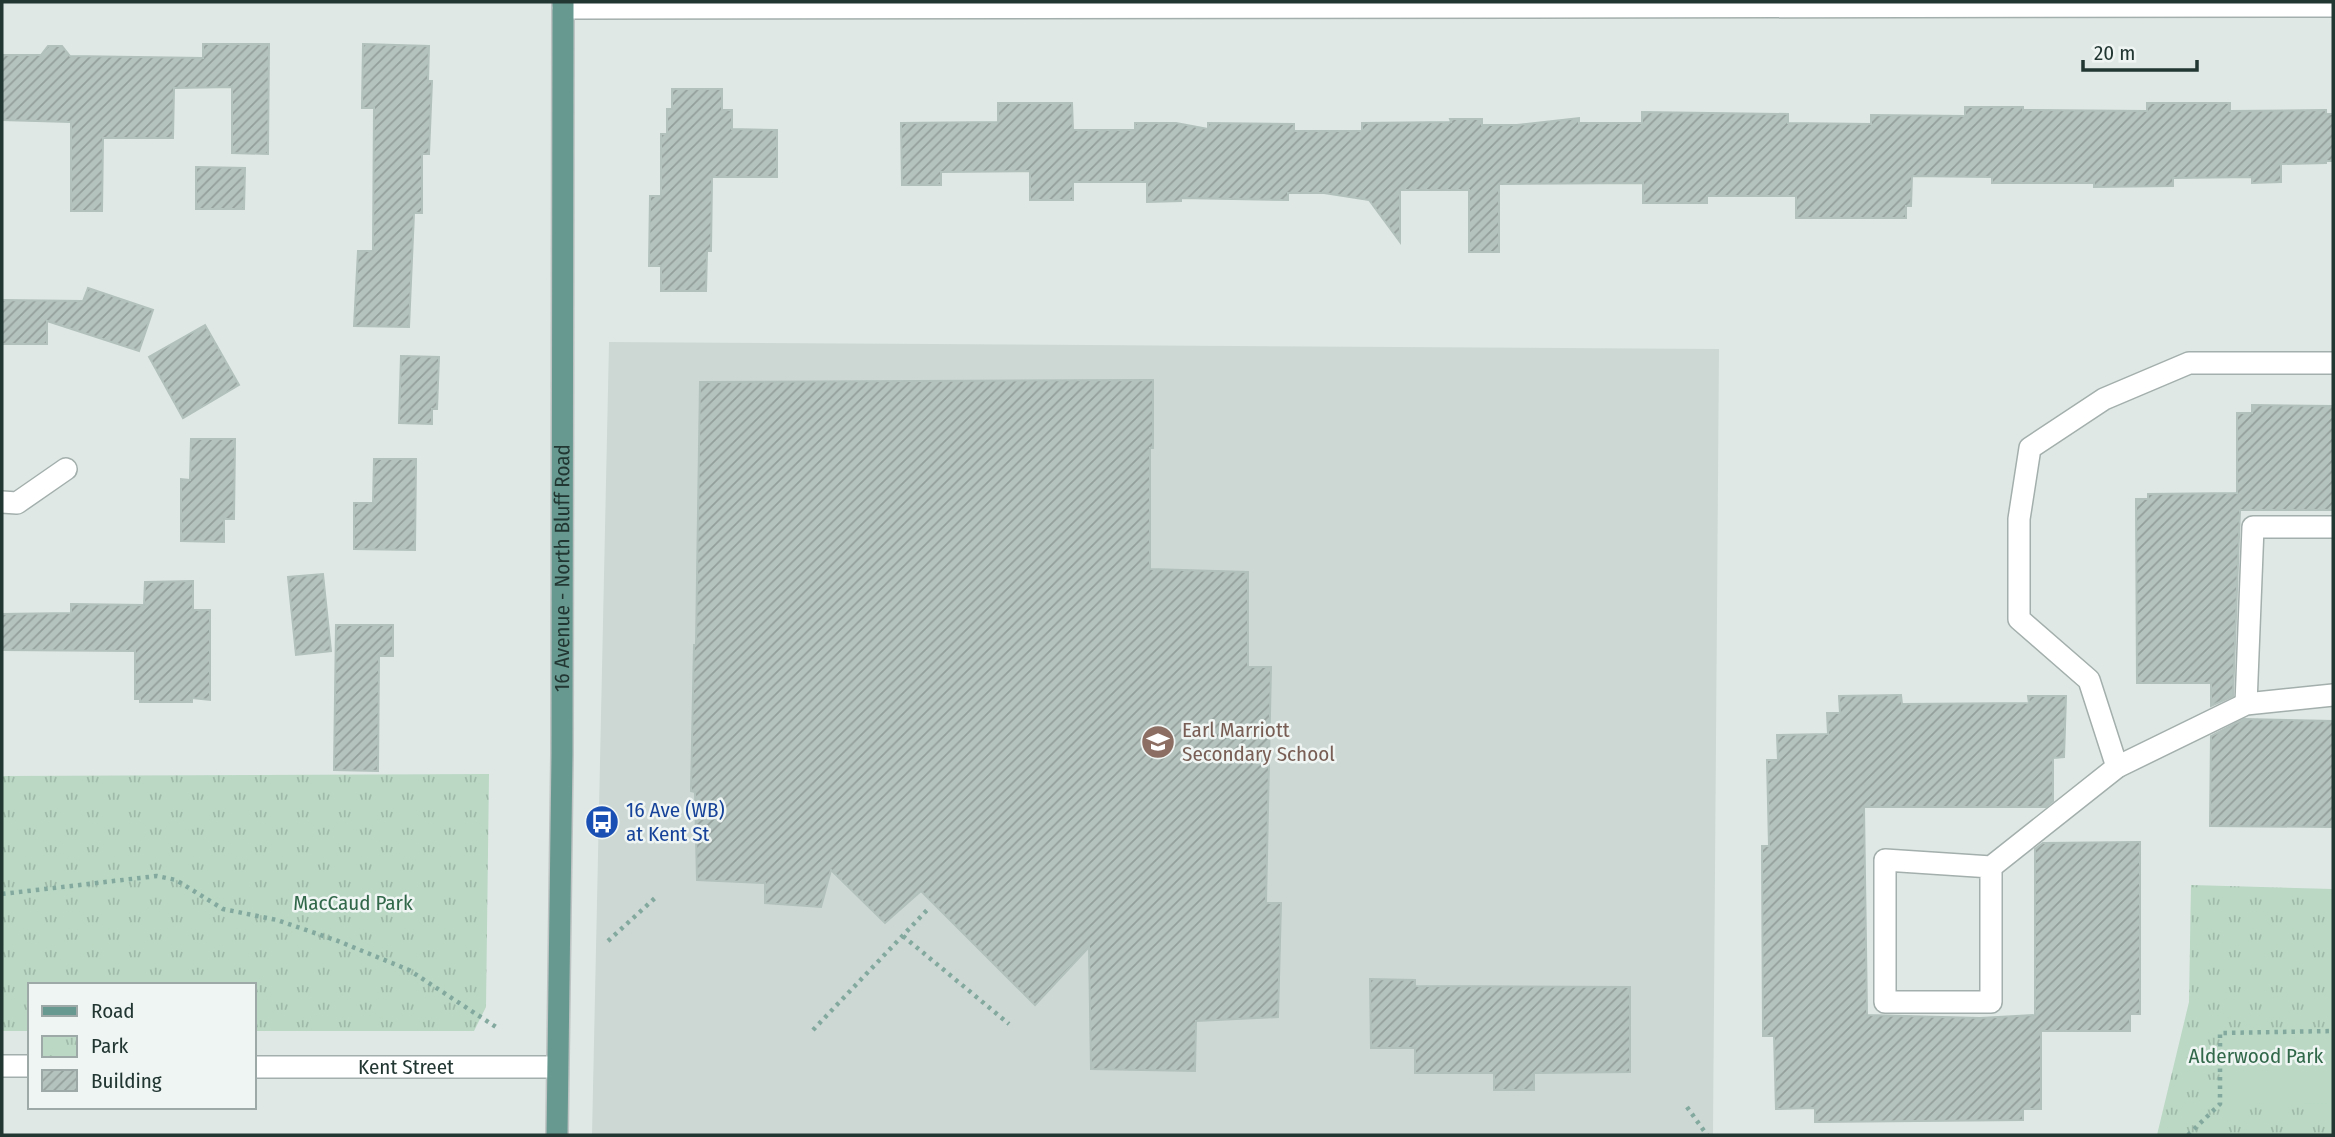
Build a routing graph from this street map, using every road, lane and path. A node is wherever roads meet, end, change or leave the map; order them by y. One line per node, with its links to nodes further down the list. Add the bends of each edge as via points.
1 (563, 5): 2 (street); 23 (main road, 16 Avenue - North Bluff Road)
2 (2333, 6)
3 (2333, 363): 9 (street, via 2189,363 2105,399 2030,448 2019,520 2019,619 2089,680)
4 (66, 469): 5 (street, via 17,503)
5 (2, 502)
6 (2333, 527): 8 (street, via 2253,527)
7 (2333, 695): 8 (street)
8 (2246, 704): 9 (street)
9 (2117, 767): 10 (street)
10 (1991, 867): 10 (street, via 1991,1002 1885,1002 1885,860)
11 (2, 894): 17 (path, via 157,876 176,880 223,909 277,920 409,970)
12 (655, 898): 15 (path)
13 (928, 909): 14 (path)
14 (903, 936): 16 (path); 18 (path)
15 (608, 941)
16 (1009, 1024)
17 (499, 1029)
18 (813, 1030)
19 (2333, 1031): 27 (path, via 2220,1033 2220,1104)
20 (2, 1066): 21 (street)
21 (28, 1066)
22 (256, 1067): 23 (street, Kent Street)
23 (557, 1068): 25 (main road, 16 Avenue - North Bluff Road)
24 (1687, 1107): 26 (path)
25 (557, 1135)
26 (1707, 1135)
27 (2188, 1135)

